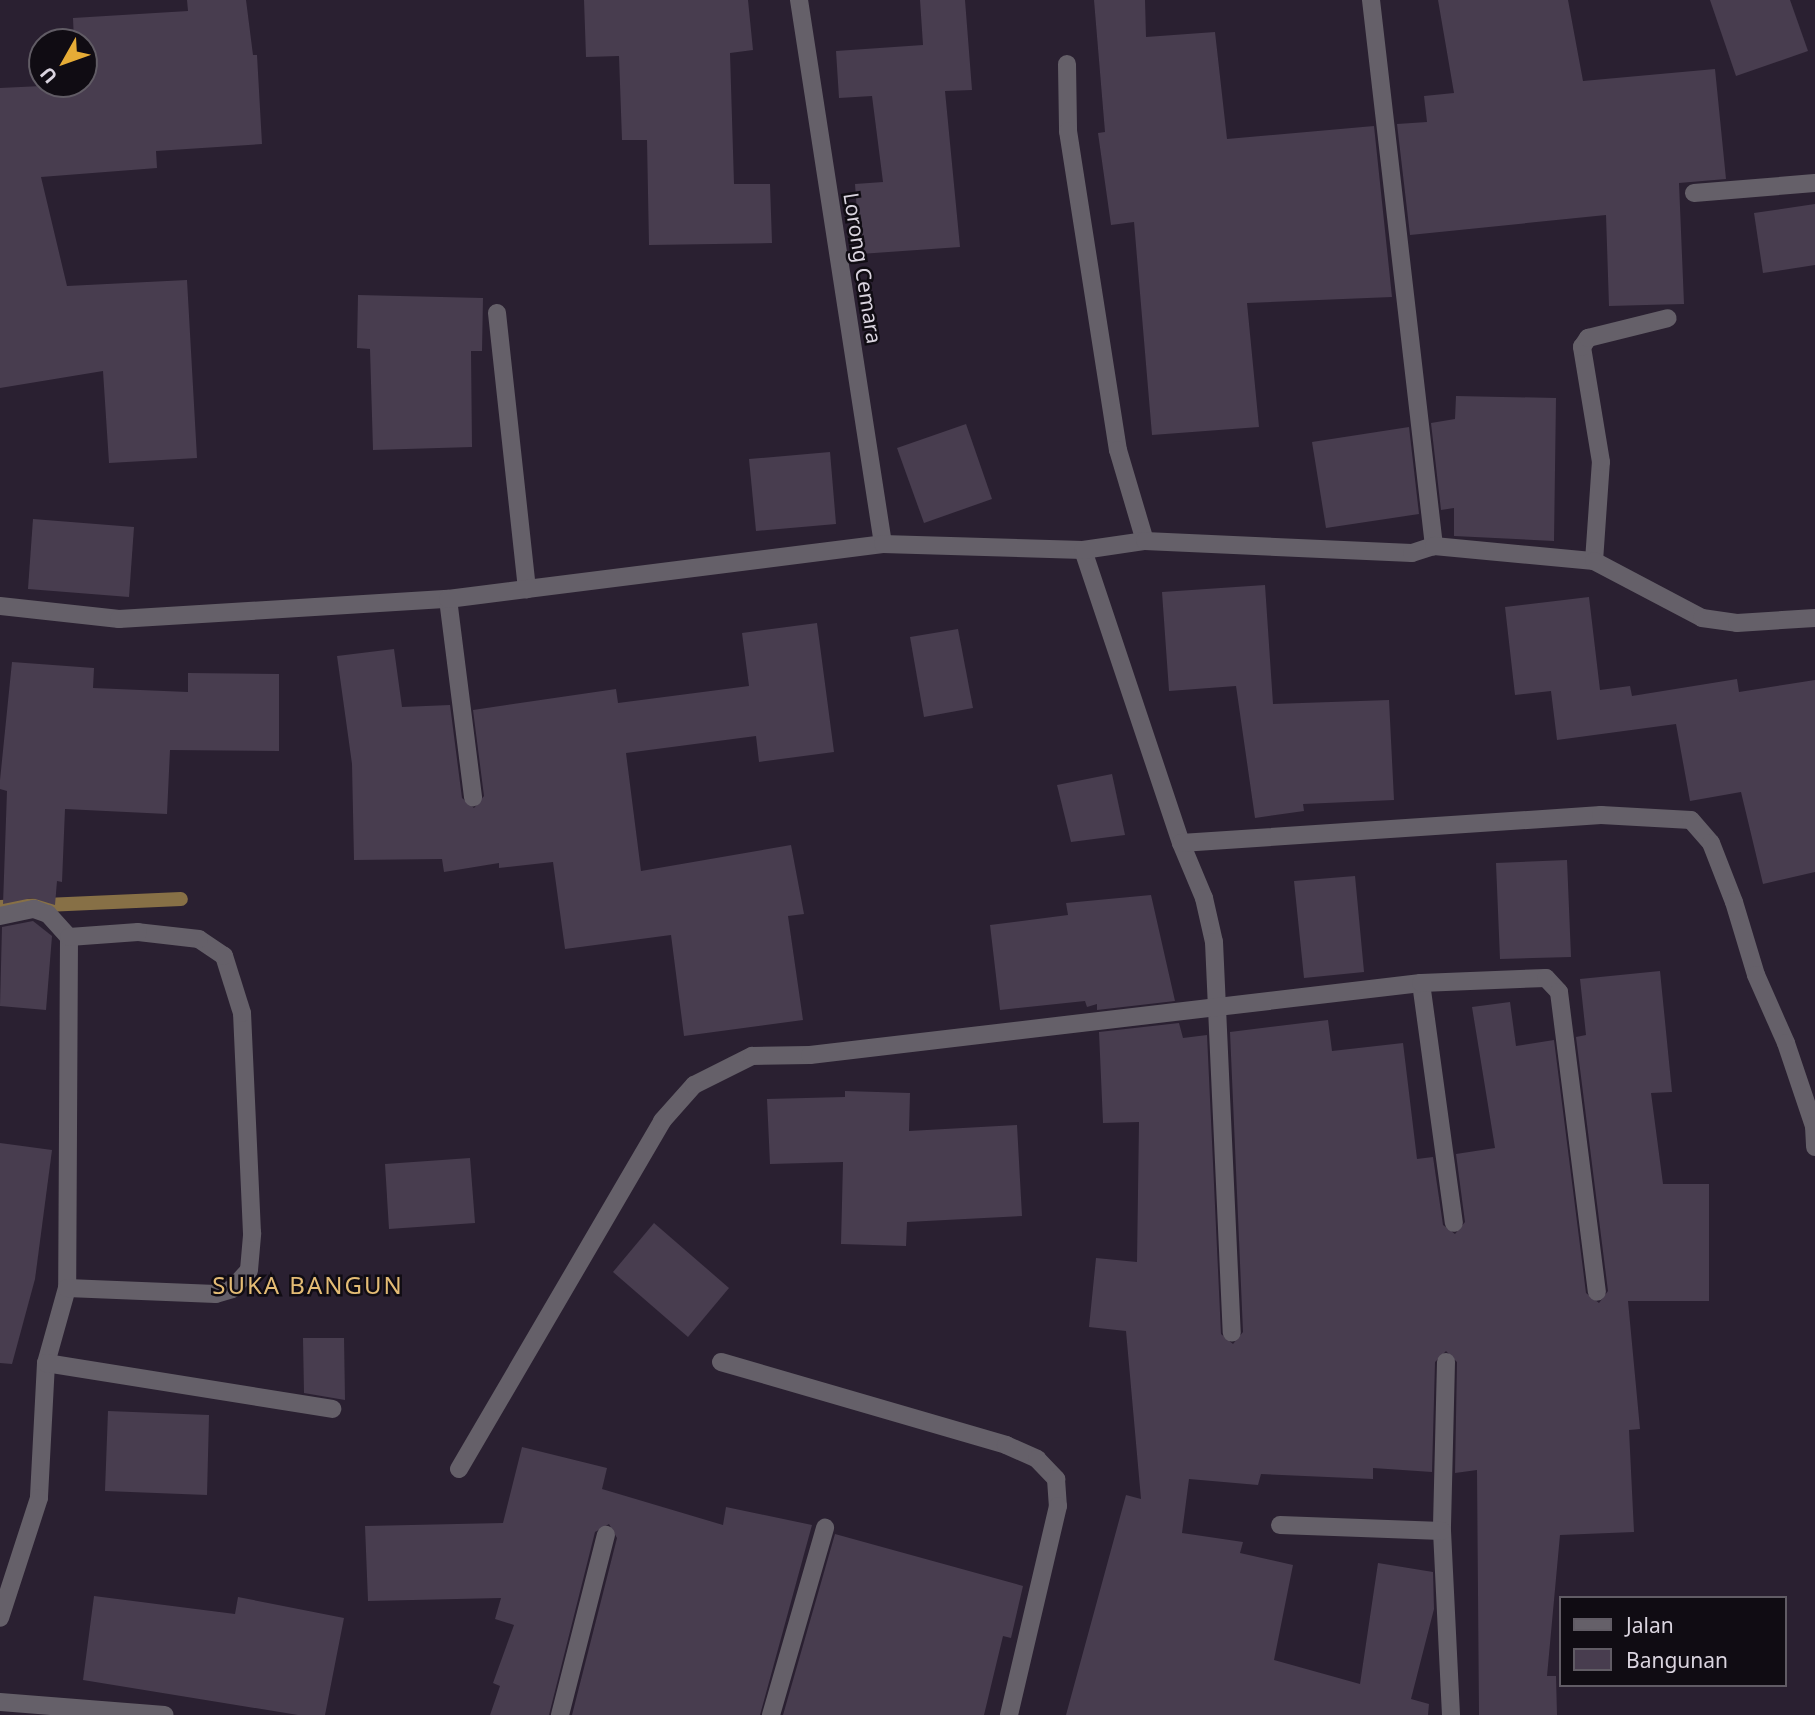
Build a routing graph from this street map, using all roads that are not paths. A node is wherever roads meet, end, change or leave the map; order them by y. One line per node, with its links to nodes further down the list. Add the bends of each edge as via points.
1 (799, 0): 9 (street, Lorong Cemara)
2 (1371, 0): 10 (street)
3 (1066, 64): 8 (street, via 1068,131 1118,450)
4 (1815, 183): 5 (street)
5 (1694, 193)
6 (496, 313): 13 (street)
7 (1668, 318): 12 (street, via 1588,338 1581,346 1601,462)
8 (1144, 541): 10 (street, via 1412,553); 11 (street)
9 (883, 544): 11 (street); 13 (street)
10 (1434, 546): 12 (street)
11 (1083, 550): 18 (street)
12 (1594, 561): 16 (street, via 1702,618 1737,623)
13 (527, 589): 14 (street)
14 (448, 599): 15 (street, via 119,619); 17 (street)
15 (0, 606)
16 (1815, 618)
17 (473, 797)
18 (1181, 843): 22 (street, via 1205,898 1212,931); 23 (street, via 1601,815 1691,820 1711,843 1734,902 1756,975 1814,1126)
19 (0, 916): 20 (street, via 34,909 48,914)
20 (69, 937): 25 (street); 25 (street, via 138,932 187,937 200,939 224,956 242,1013 252,1233 249,1270 232,1289 216,1294)
21 (1421, 983): 22 (street); 24 (street); 26 (street, via 1534,976 1546,978 1559,992)
22 (1216, 1009): 27 (street); 32 (street, via 810,1055 752,1056 694,1085 662,1121)
23 (1815, 1147)
24 (1454, 1223)
25 (67, 1288): 30 (street)
26 (1597, 1292)
27 (1232, 1333)
28 (721, 1362): 42 (street, via 1006,1445 1037,1459 1056,1479 1058,1506)
29 (1446, 1362): 35 (street)
30 (46, 1363): 31 (street); 37 (street, via 39,1498)
31 (332, 1409)
32 (459, 1469)
33 (1280, 1525): 35 (street)
34 (825, 1528): 41 (street)
35 (1442, 1531): 43 (street)
36 (607, 1535): 40 (street)
37 (0, 1618)
38 (0, 1702): 39 (street)
39 (164, 1715)
40 (560, 1715)
41 (771, 1715)
42 (1009, 1715)
43 (1451, 1715)

